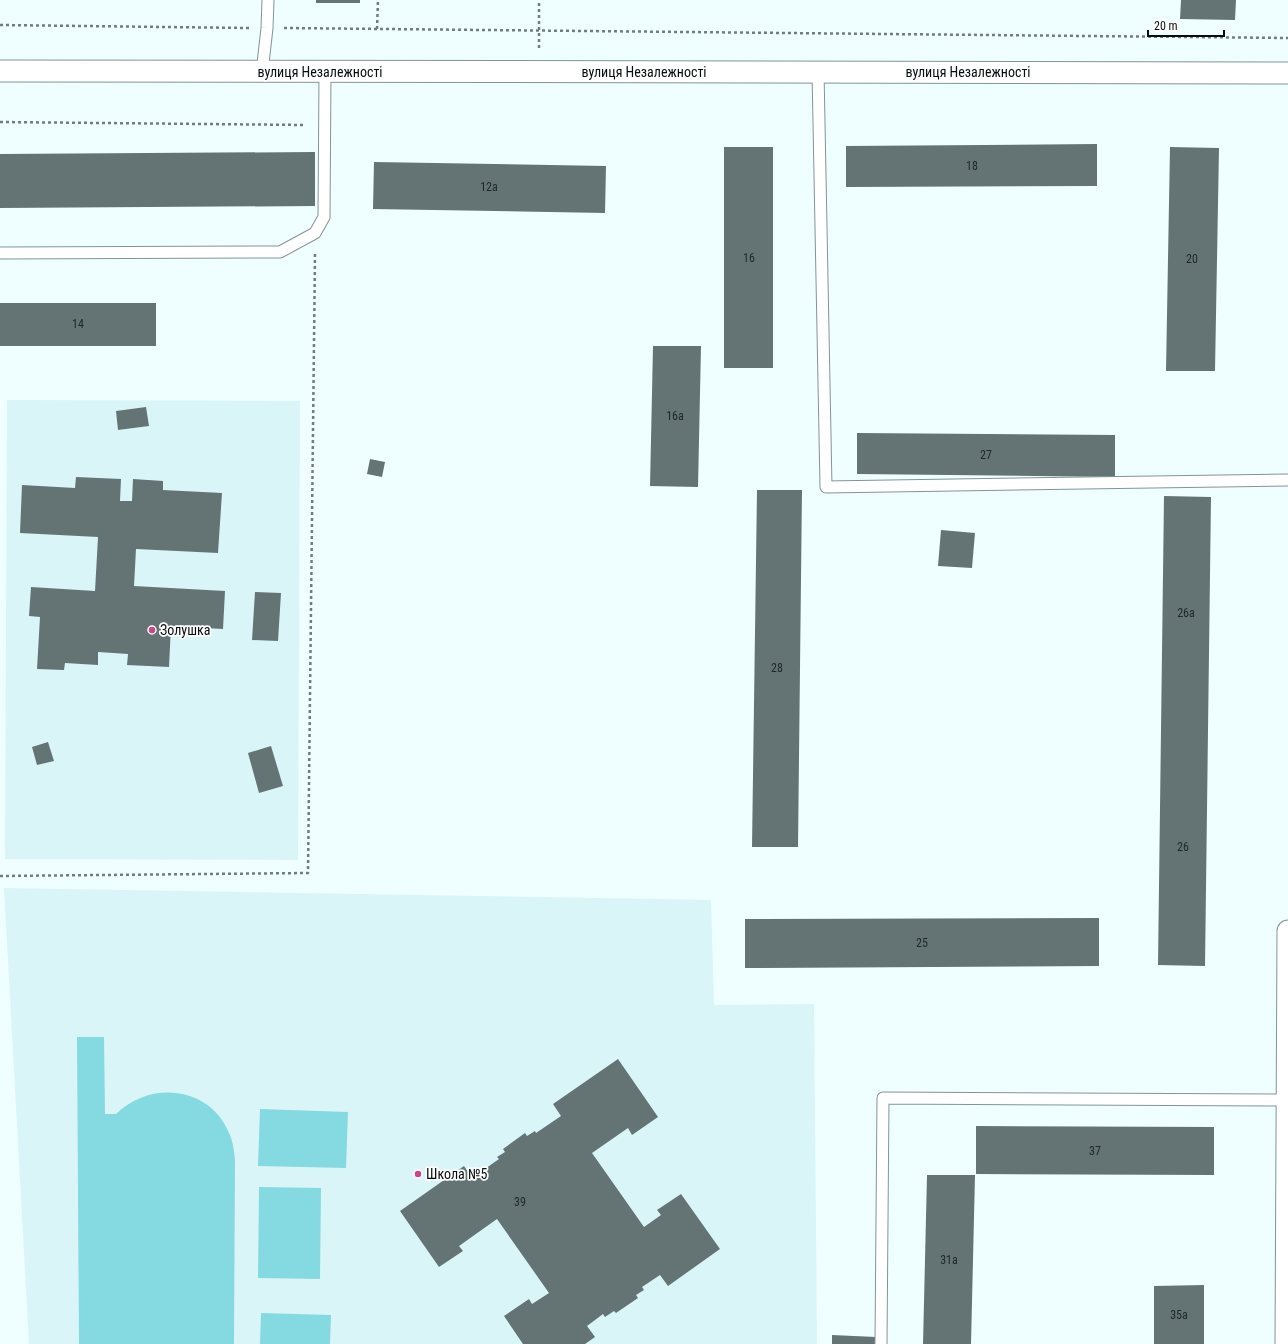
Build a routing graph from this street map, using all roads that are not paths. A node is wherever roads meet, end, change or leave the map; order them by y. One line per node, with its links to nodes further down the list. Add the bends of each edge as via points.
1 (268, 0): 4 (lane)
2 (0, 71): 4 (street, вулиця Незалежності)
3 (818, 71): 5 (street, вулиця Незалежності); 6 (street, вулиця Незалежності); 8 (lane, via 826,486)
4 (262, 72): 5 (street, вулиця Незалежності)
5 (325, 72): 7 (lane, via 324,217 315,233 280,252)
6 (1288, 73)
7 (0, 253)
8 (1288, 480)
9 (1288, 931): 10 (street)
10 (1287, 1100): 11 (lane, via 883,1098); 12 (street)
11 (881, 1344)
12 (1286, 1344)

